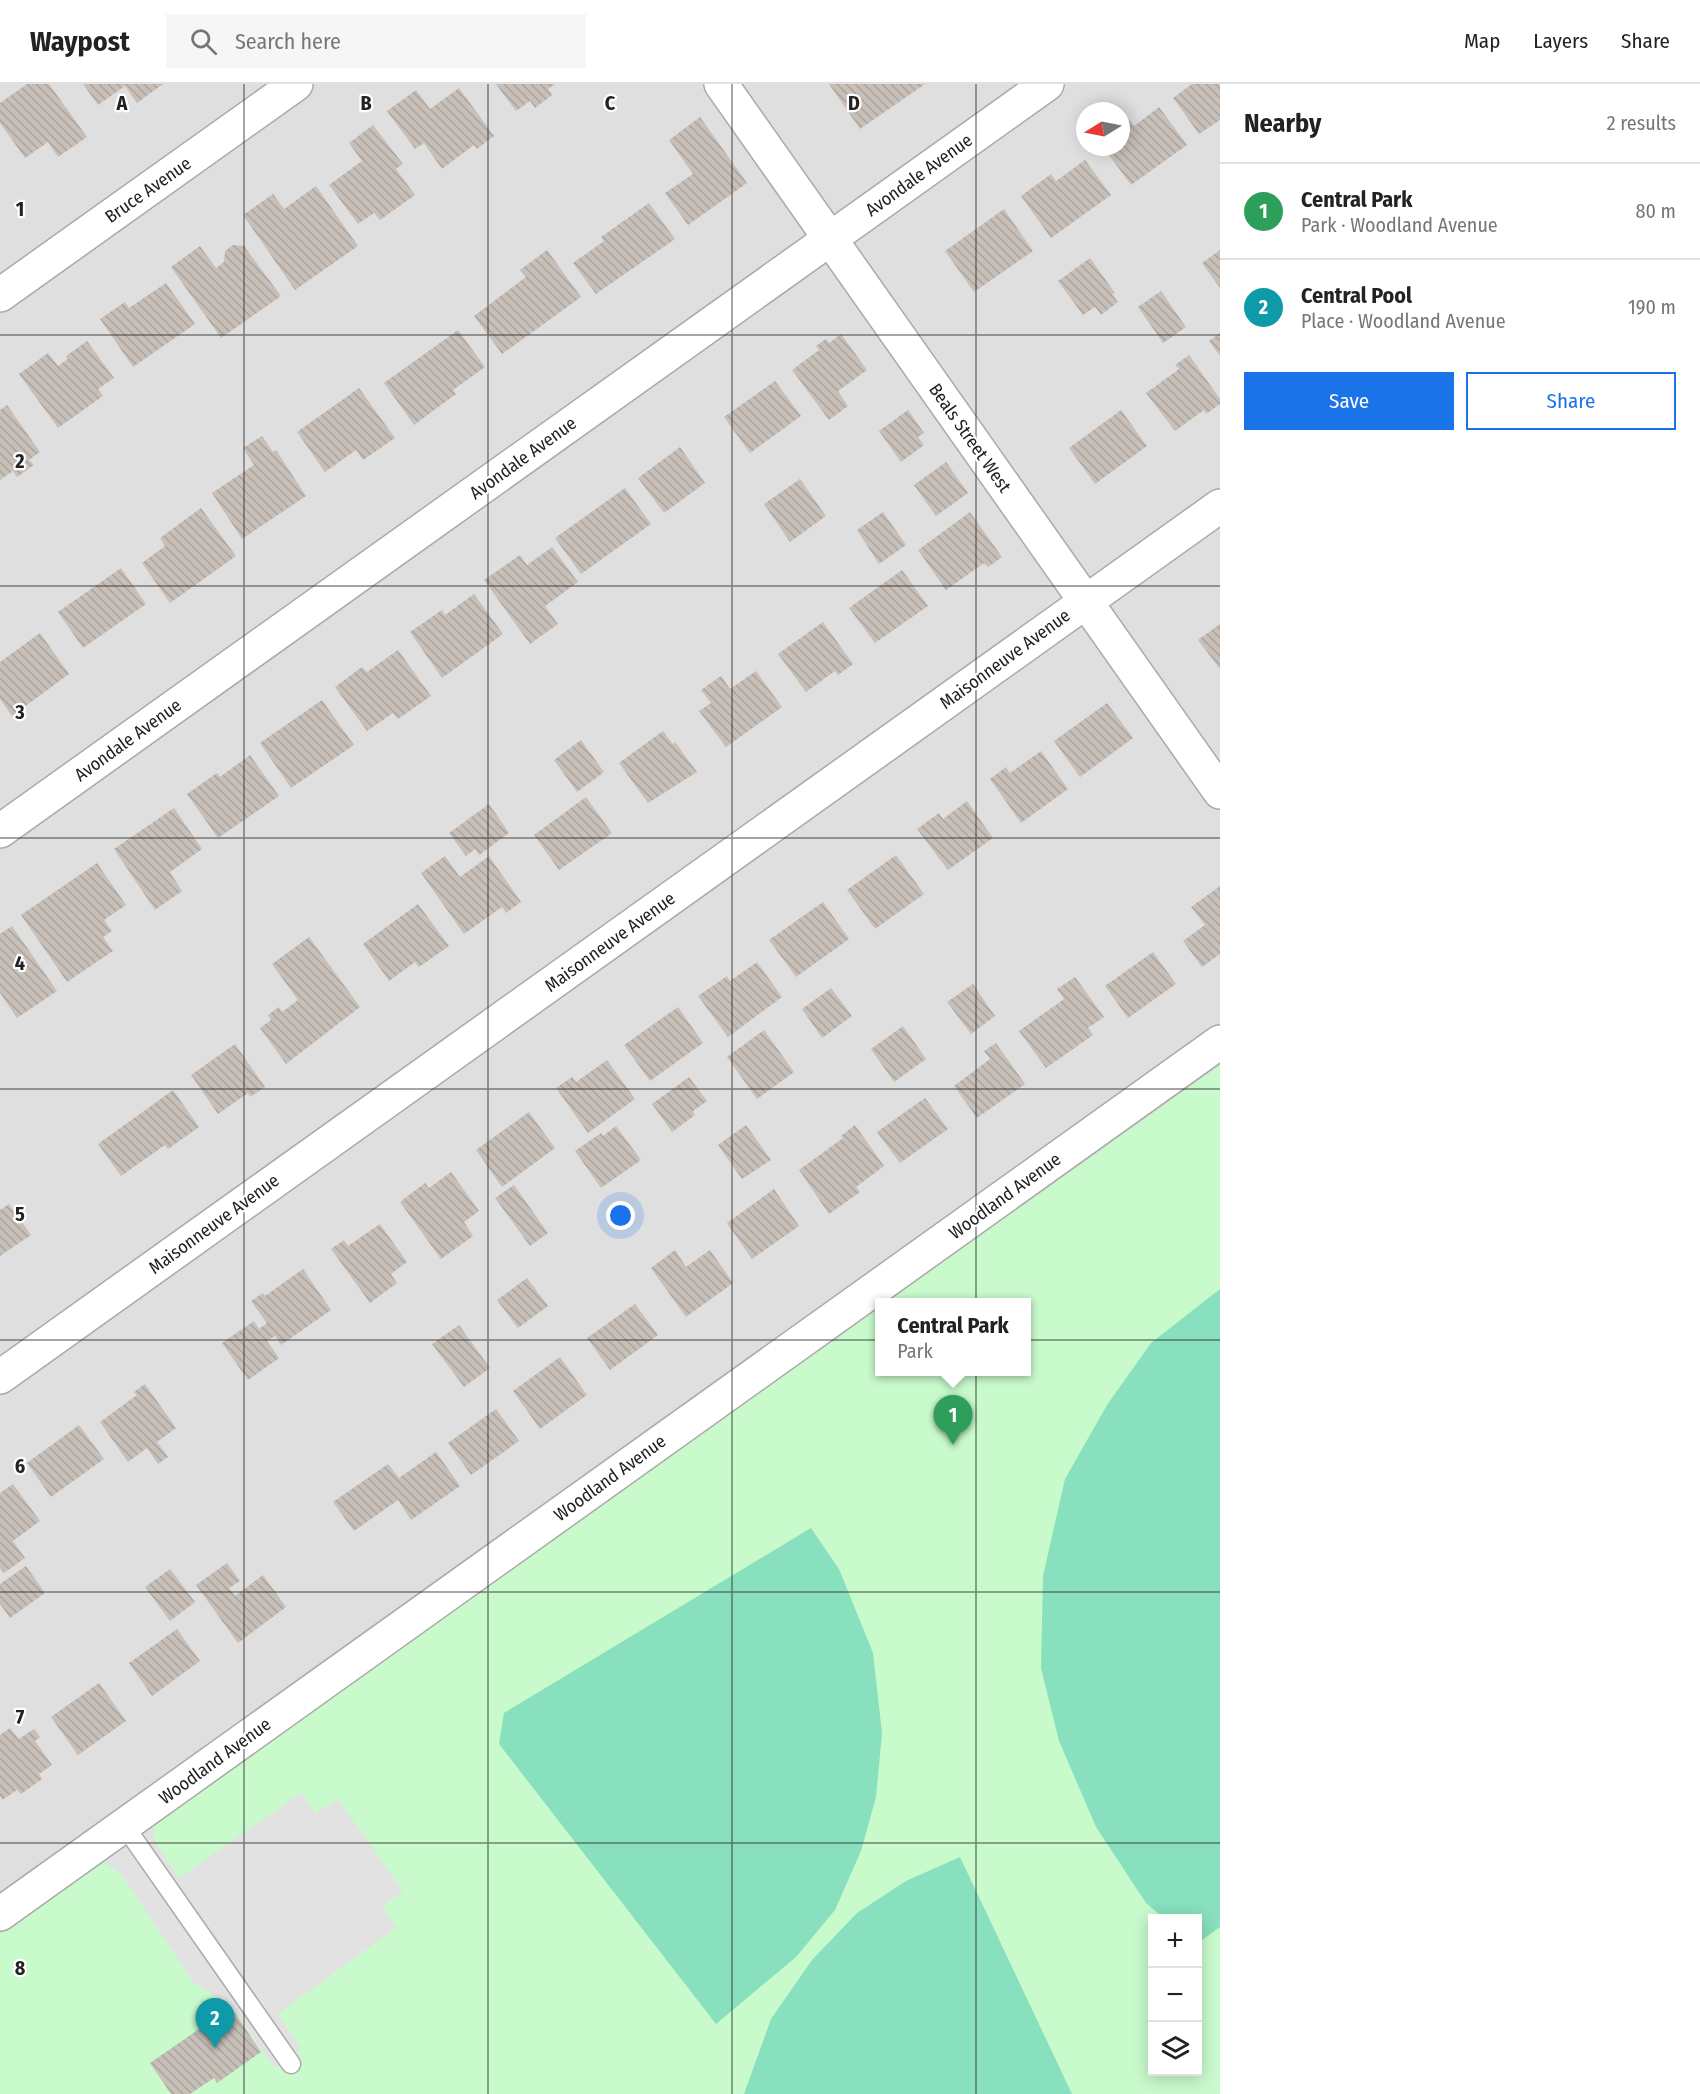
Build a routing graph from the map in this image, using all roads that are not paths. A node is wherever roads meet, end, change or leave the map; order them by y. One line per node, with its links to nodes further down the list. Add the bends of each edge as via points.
1 (296, 84): 5 (street, Bruce Avenue)
2 (721, 84): 4 (street, Beals Street West)
3 (1047, 84): 4 (street, Avondale Avenue)
4 (830, 239): 7 (street, Beals Street West); 9 (street, Avondale Avenue)
5 (0, 295)
6 (1220, 506): 7 (street, Maisonneuve Avenue)
7 (1086, 602): 8 (street, Beals Street West); 11 (street, Maisonneuve Avenue)
8 (1220, 792)
9 (0, 831)
10 (1220, 1042): 12 (street, Woodland Avenue)
11 (0, 1377)
12 (124, 1825): 13 (street, Woodland Avenue); 14 (lane)
13 (0, 1914)
14 (291, 2064)

